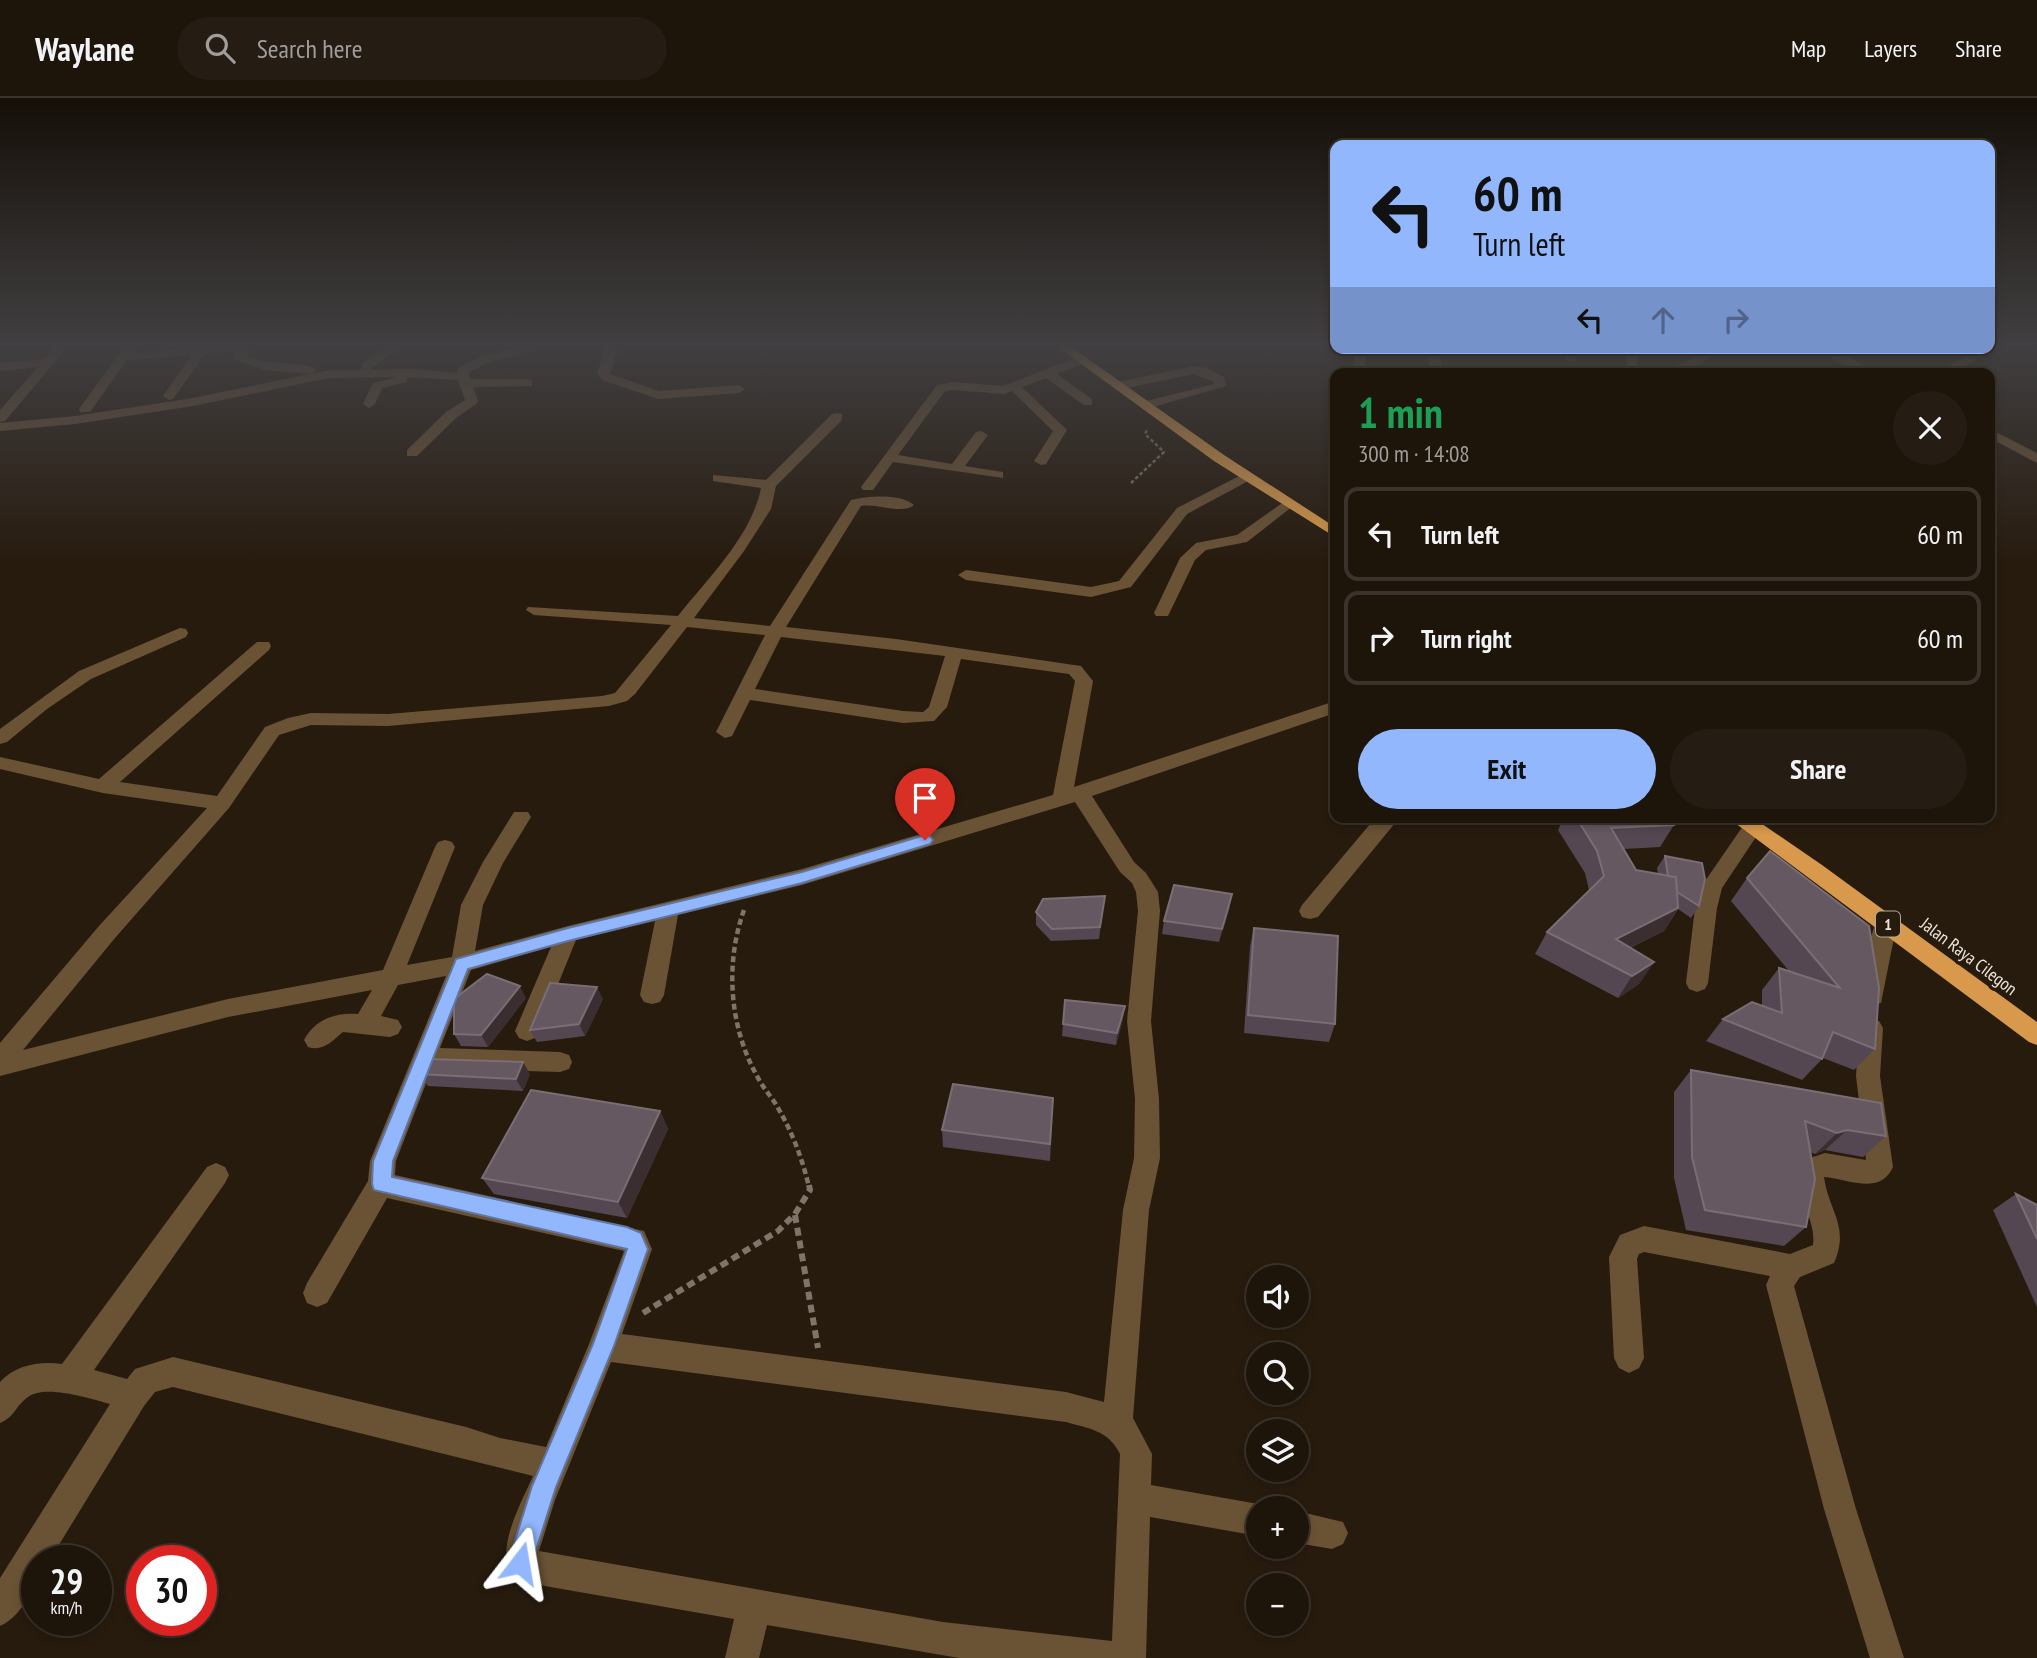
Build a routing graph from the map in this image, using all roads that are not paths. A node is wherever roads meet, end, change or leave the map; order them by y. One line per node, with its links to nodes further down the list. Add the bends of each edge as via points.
1 (96, 417): 7 (street)
2 (449, 417): 10 (street)
3 (837, 417): 18 (street)
4 (920, 417): 11 (street)
5 (1046, 417): 13 (street, via 1060,430)
6 (1162, 417): 16 (highway)
7 (0, 426)
8 (982, 435): 14 (street)
9 (1995, 436): 12 (street)
10 (412, 453)
11 (891, 458): 14 (street); 19 (street)
12 (2037, 458)
13 (1041, 461)
14 (956, 468): 15 (street)
15 (999, 475)
16 (1247, 476): 20 (highway); 23 (street, via 1182,511 1125,584 1091,592)
17 (718, 478): 18 (street)
18 (769, 485): 26 (street, via 764,509)
19 (868, 487)
20 (1288, 503): 22 (highway); 25 (street, via 1242,539 1201,546 1188,558)
21 (906, 505): 28 (street, via 871,500 856,503)
22 (1330, 530)
23 (966, 575)
24 (534, 610): 26 (street)
25 (1162, 613)
26 (683, 622): 28 (street); 38 (street, via 629,690 612,700 288,724 272,731)
27 (180, 633): 34 (street, via 85,675)
28 (774, 633): 30 (street); 31 (street)
29 (263, 646): 36 (street)
30 (954, 654): 31 (street, via 938,707 926,718); 37 (street, via 1075,670 1082,675)
31 (743, 693): 33 (street)
32 (1330, 709): 37 (street)
33 (725, 732)
34 (0, 738)
35 (0, 763): 36 (street)
36 (103, 786): 38 (street)
37 (1071, 796): 44 (street, via 802,877); 70 (street, via 1143,884 1149,911 1139,1021 1147,1158 1136,1210)
38 (222, 803): 58 (street)
39 (521, 817): 48 (street, via 472,905)
40 (1382, 823): 45 (street)
41 (1744, 823): 50 (street, via 1712,887)
42 (1745, 823): 46 (highway, Jalan Raya Cilegon / 1)
43 (445, 847): 49 (street)
44 (668, 910): 47 (street); 51 (street)
45 (1310, 911)
46 (1886, 923): 55 (highway, Jalan Raya Cilegon / 1); 63 (street, via 1875,971 1868,1076 1880,1167 1865,1173 1810,1168 1829,1243 1824,1254)
47 (568, 934): 48 (street); 54 (street)
48 (462, 964): 49 (street); 57 (street)
49 (391, 975): 52 (street); 60 (street, via 228,1008)
50 (1697, 983)
51 (652, 995)
52 (365, 1023): 53 (street); 56 (street, via 339,1022)
53 (390, 1027)
54 (527, 1031)
55 (2037, 1035)
56 (316, 1040)
57 (426, 1058): 59 (street); 62 (street, via 383,1161)
58 (0, 1060)
59 (561, 1062)
60 (0, 1066)
61 (216, 1175): 67 (street)
62 (382, 1184): 64 (street); 65 (street, via 634,1240 636,1257)
63 (1790, 1267): 66 (street, via 1644,1240 1630,1244 1623,1257); 82 (street, via 1780,1294)
64 (317, 1293)
65 (605, 1341): 70 (street, via 1066,1407); 71 (street)
66 (1629, 1358)
67 (69, 1379): 68 (street); 69 (street, via 30,1379 11,1392)
68 (133, 1395): 71 (street, via 146,1380 173,1372); 77 (street)
69 (0, 1408)
70 (1117, 1421): 72 (street, via 1129,1434 1136,1454)
71 (554, 1464): 76 (street, via 520,1556 522,1565)
72 (1135, 1498): 73 (street); 81 (street)
73 (1246, 1518)
74 (1309, 1529): 75 (street)
75 (1332, 1533)
76 (754, 1605): 78 (street); 79 (street)
77 (0, 1609)
78 (942, 1649): 80 (street)
79 (742, 1658)
80 (1111, 1658)
81 (1129, 1658)
82 (1887, 1658)

